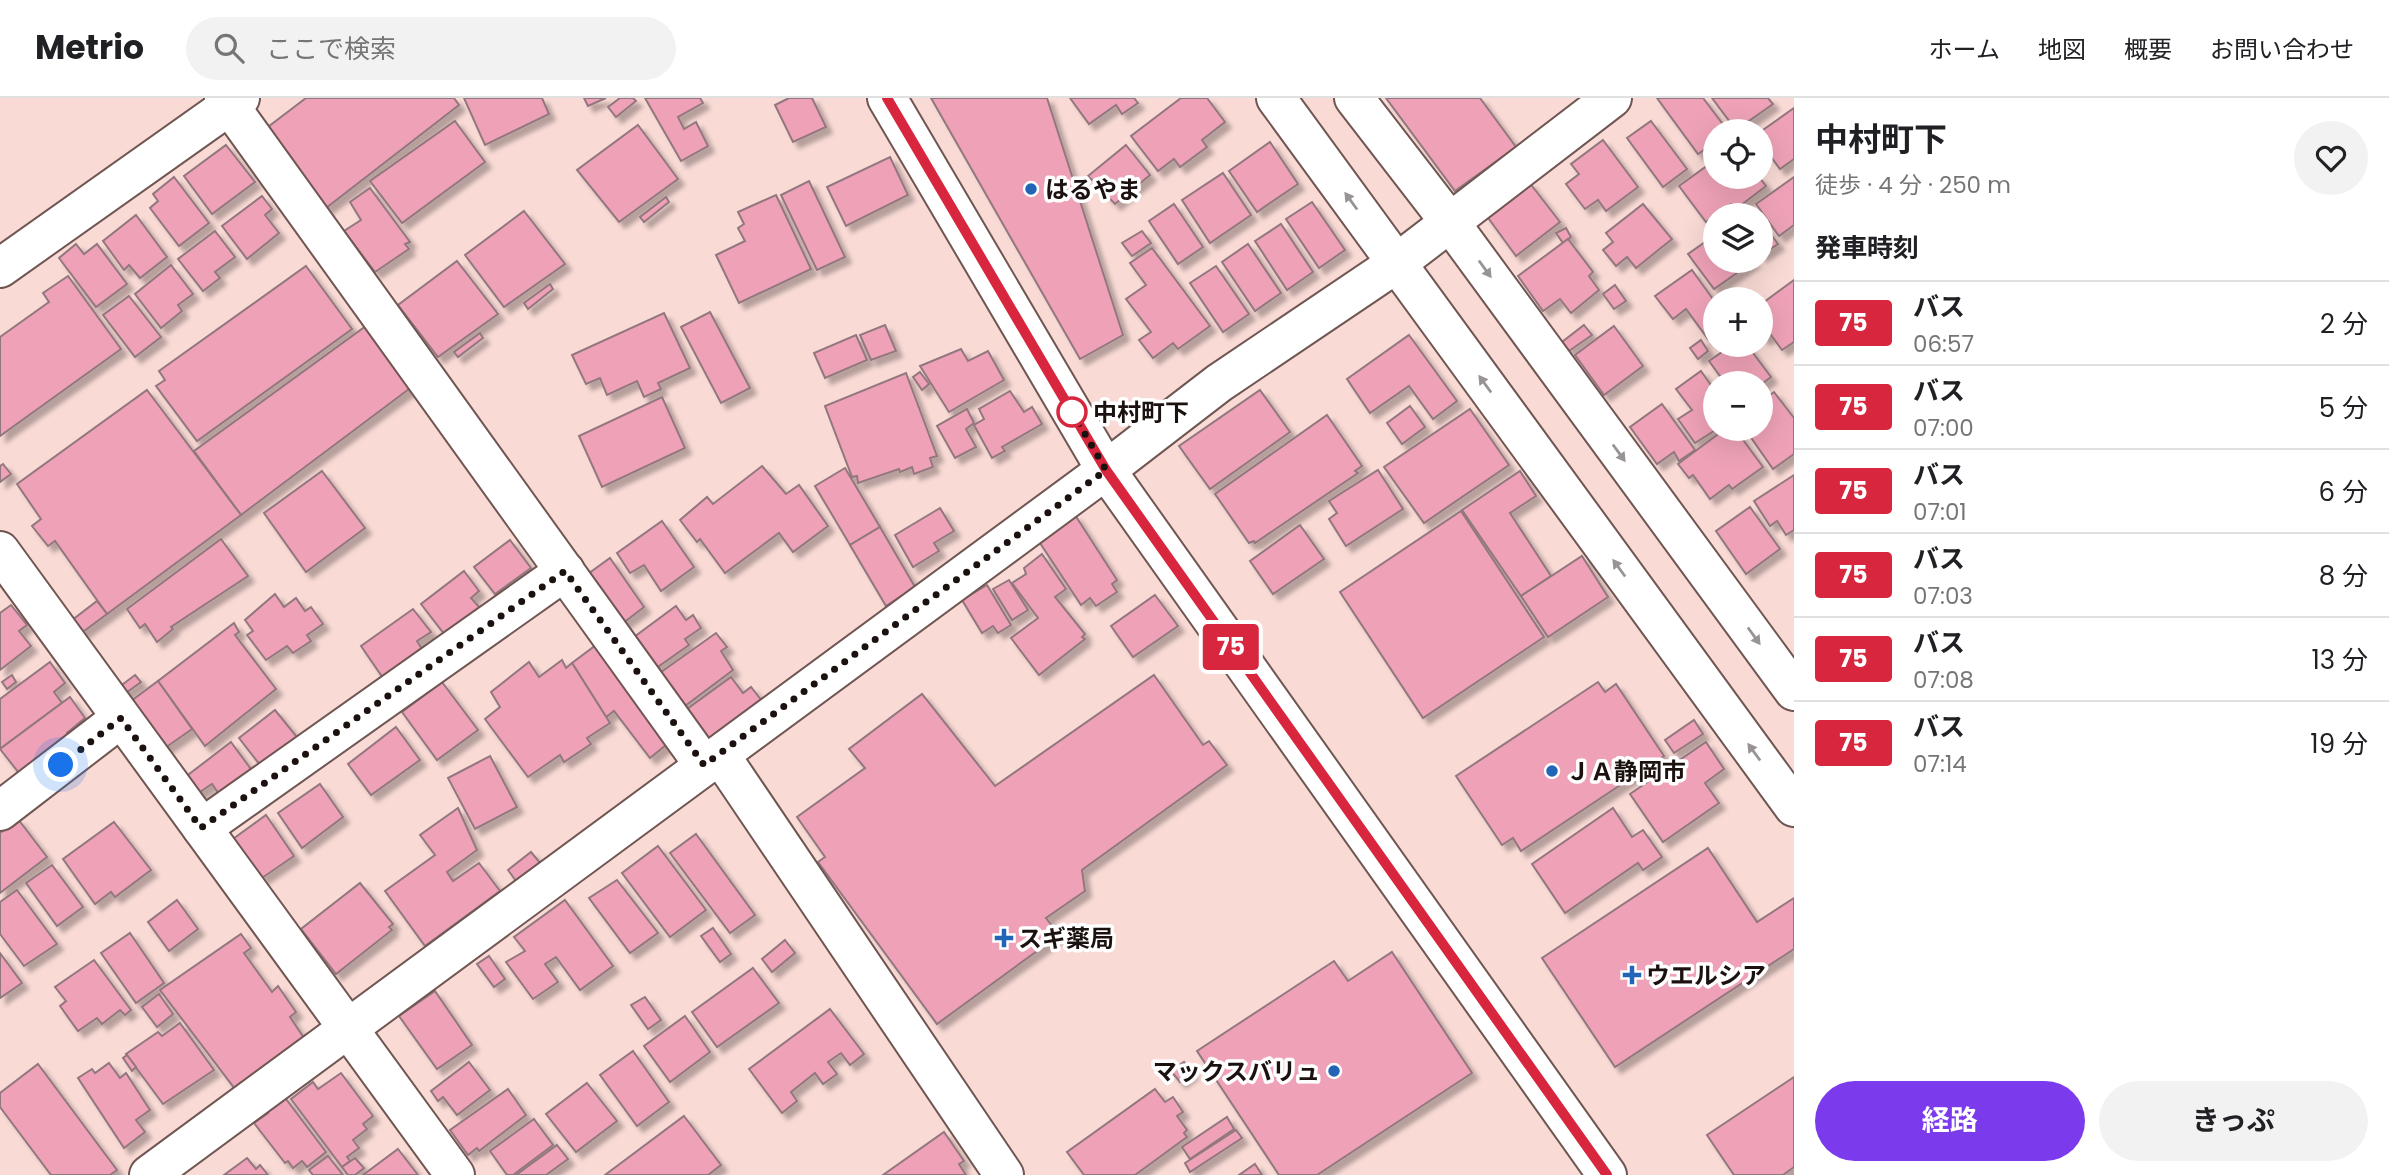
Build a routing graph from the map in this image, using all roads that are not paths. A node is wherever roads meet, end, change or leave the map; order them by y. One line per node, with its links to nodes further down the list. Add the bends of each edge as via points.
1 (887, 98): 9 (street)
2 (1276, 98): 7 (street, one-way to 2)
3 (1354, 98): 6 (street)
4 (1612, 98): 6 (street)
5 (231, 101): 8 (street); 10 (street)
6 (1449, 220): 7 (street); 12 (street, one-way to 12)
7 (1397, 263): 9 (street, via 1219,383); 15 (street, one-way to 7)
8 (0, 268)
9 (1106, 470): 14 (street); 22 (street)
10 (565, 571): 14 (street); 17 (street)
11 (7, 574): 13 (street)
12 (1794, 691)
13 (121, 718): 16 (street); 17 (street)
14 (712, 760): 18 (street); 21 (street)
15 (1794, 807)
16 (0, 811)
17 (201, 828): 18 (street)
18 (347, 1030): 19 (street); 20 (street)
19 (149, 1175)
20 (455, 1175)
21 (1004, 1175)
22 (1607, 1175)

